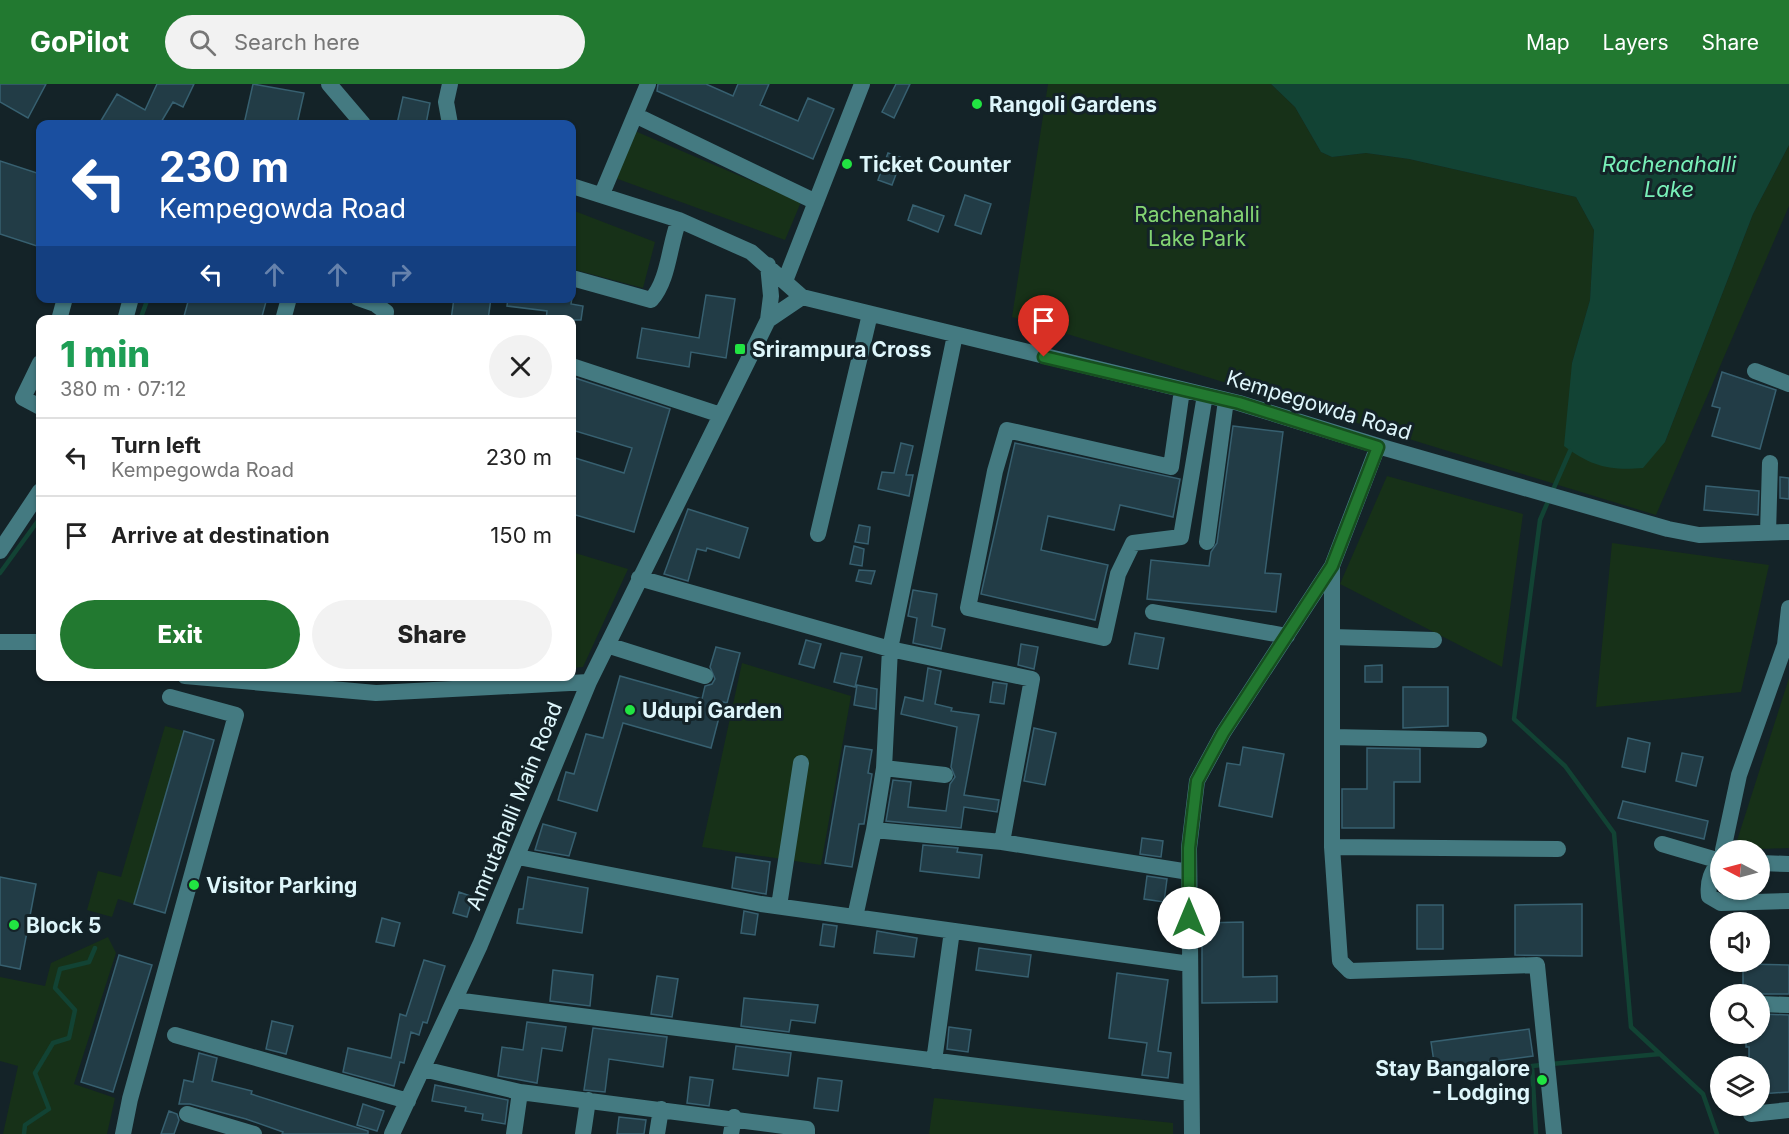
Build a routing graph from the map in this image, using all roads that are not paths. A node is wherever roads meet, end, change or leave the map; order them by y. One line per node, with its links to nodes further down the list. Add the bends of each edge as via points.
1 (329, 84): 6 (street)
2 (450, 84): 7 (street, via 446,102)
3 (648, 84): 5 (street)
4 (862, 84): 10 (street)
5 (635, 114): 9 (street); 10 (street)
6 (360, 120)
7 (449, 120)
8 (576, 187): 9 (street)
9 (602, 195): 11 (street)
10 (816, 202): 14 (street)
11 (679, 220): 12 (street, via 751,252); 13 (street, via 671,238 660,290 651,300)
12 (768, 265): 14 (street); 19 (street, Amrutahalli Main Road)
13 (576, 279)
14 (785, 280): 15 (street)
15 (802, 297): 17 (street, Kempegowda Road); 19 (street)
16 (372, 303): 18 (street)
17 (870, 314): 20 (street, Kempegowda Road); 37 (street)
18 (384, 315)
19 (768, 321): 29 (street, Amrutahalli Main Road)
20 (955, 335): 25 (street, Kempegowda Road); 50 (street)
21 (576, 367): 29 (street)
22 (36, 371): 28 (street, via 23,398)
23 (1755, 371): 24 (street)
24 (1789, 384)
25 (1182, 390): 26 (street, Kempegowda Road); 32 (street)
26 (1205, 395): 27 (street, Kempegowda Road); 33 (street)
27 (1226, 400): 30 (street, Kempegowda Road); 38 (street)
28 (36, 404)
29 (721, 415): 41 (street, Amrutahalli Main Road)
30 (1378, 447): 36 (street, Kempegowda Road, via 1668,529 1699,535); 40 (street)
31 (1770, 463): 36 (street)
32 (1171, 467): 33 (street); 33 (street, via 1007,430 968,608 1104,638 1118,574 1133,543 1181,537)
33 (1192, 471)
34 (36, 497): 39 (street)
35 (1789, 532): 36 (street, Kempegowda Road)
36 (1768, 533)
37 (818, 534)
38 (1207, 542)
39 (0, 551)
40 (1332, 566): 44 (street); 45 (street)
41 (639, 578): 49 (street, Amrutahalli Main Road); 50 (street)
42 (1789, 608): 62 (street, via 1785,645 1739,775)
43 (1153, 612): 44 (street)
44 (1287, 636): 71 (street, via 1223,733 1197,781)
45 (1332, 636): 46 (street); 56 (street)
46 (1434, 640)
47 (0, 642): 48 (street)
48 (36, 642)
49 (607, 645): 51 (street); 53 (street, Amrutahalli Main Road)
50 (890, 649): 59 (street); 63 (street, via 1032,679)
51 (705, 676)
52 (275, 681): 54 (street, via 376,693)
53 (589, 682): 54 (street); 67 (street, Amrutahalli Main Road)
54 (403, 684)
55 (170, 697): 95 (street, via 236,716)
56 (1332, 737): 57 (street); 65 (street)
57 (1479, 740)
58 (801, 763): 76 (street)
59 (884, 768): 60 (street); 61 (street)
60 (945, 775)
61 (874, 830): 63 (street); 77 (street)
62 (1725, 840)
63 (1002, 842): 71 (street)
64 (1662, 844): 68 (street)
65 (1332, 847): 66 (street); 103 (street, via 1340,961 1350,971 1537,965)
66 (1558, 849)
67 (518, 857): 76 (street); 80 (street, Amrutahalli Main Road)
68 (1710, 857)
69 (1770, 863): 70 (street)
70 (1789, 864)
71 (1189, 872): 79 (street)
72 (1710, 877): 73 (street)
73 (1710, 896)
74 (1716, 900): 75 (street)
75 (1789, 901)
76 (779, 906): 77 (street)
77 (855, 917): 78 (street)
78 (952, 931): 79 (street); 84 (street)
79 (1190, 964): 87 (street)
80 (455, 1000): 84 (street); 85 (street, Amrutahalli Main Road)
81 (1770, 1005): 82 (street)
82 (1789, 1005)
83 (175, 1035): 89 (street)
84 (934, 1061): 87 (street)
85 (423, 1070): 86 (street); 89 (street, Amrutahalli Main Road)
86 (520, 1092): 88 (street); 98 (street)
87 (1191, 1093): 102 (street)
88 (588, 1100): 90 (street); 99 (street)
89 (408, 1101): 97 (street, Amrutahalli Main Road)
90 (661, 1109): 94 (street); 100 (street)
91 (1789, 1110): 92 (street)
92 (1770, 1112)
93 (187, 1114): 96 (street)
94 (733, 1126): 101 (street, via 807,1129)
95 (123, 1134)
96 (255, 1134)
97 (392, 1134)
98 (514, 1134)
99 (583, 1134)
100 (657, 1134)
101 (807, 1134)
102 (1192, 1134)
103 (1554, 1134)

